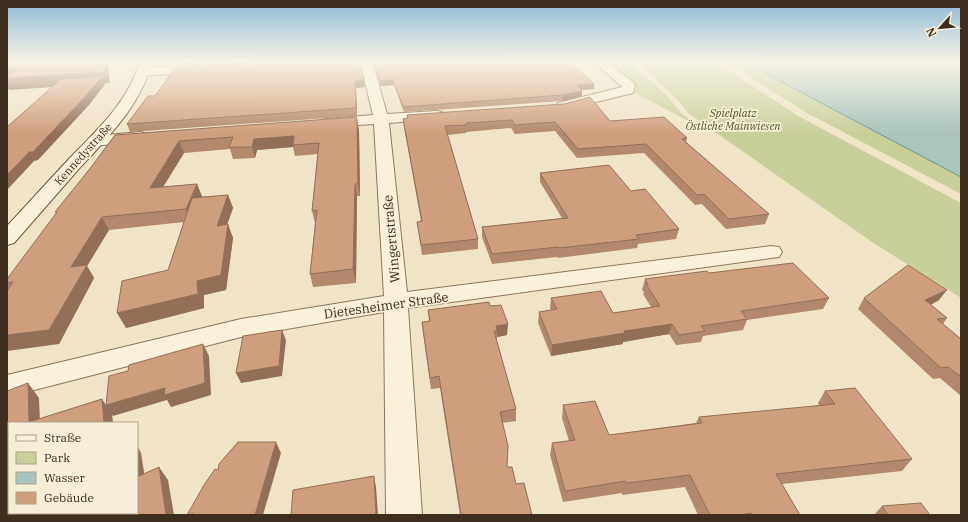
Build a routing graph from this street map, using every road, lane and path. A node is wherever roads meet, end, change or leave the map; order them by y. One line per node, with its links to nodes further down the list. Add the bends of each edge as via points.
1 (136, 85): 9 (street, Kennedystraße, via 129,100)
2 (372, 85): 6 (street, Wingertstraße)
3 (627, 85): 4 (street, via 629,89 625,91 575,104)
4 (547, 107)
5 (452, 114): 6 (street)
6 (381, 119): 7 (street); 12 (street, Wingertstraße)
7 (310, 124)
8 (158, 136): 9 (street)
9 (95, 141): 10 (street, Kennedystraße)
10 (7, 239)
11 (771, 252): 12 (street, Dietesheimer Straße)
12 (396, 302): 13 (street, Dietesheimer Straße, via 255,325); 14 (street, Wingertstraße)
13 (7, 386)
14 (404, 515)

